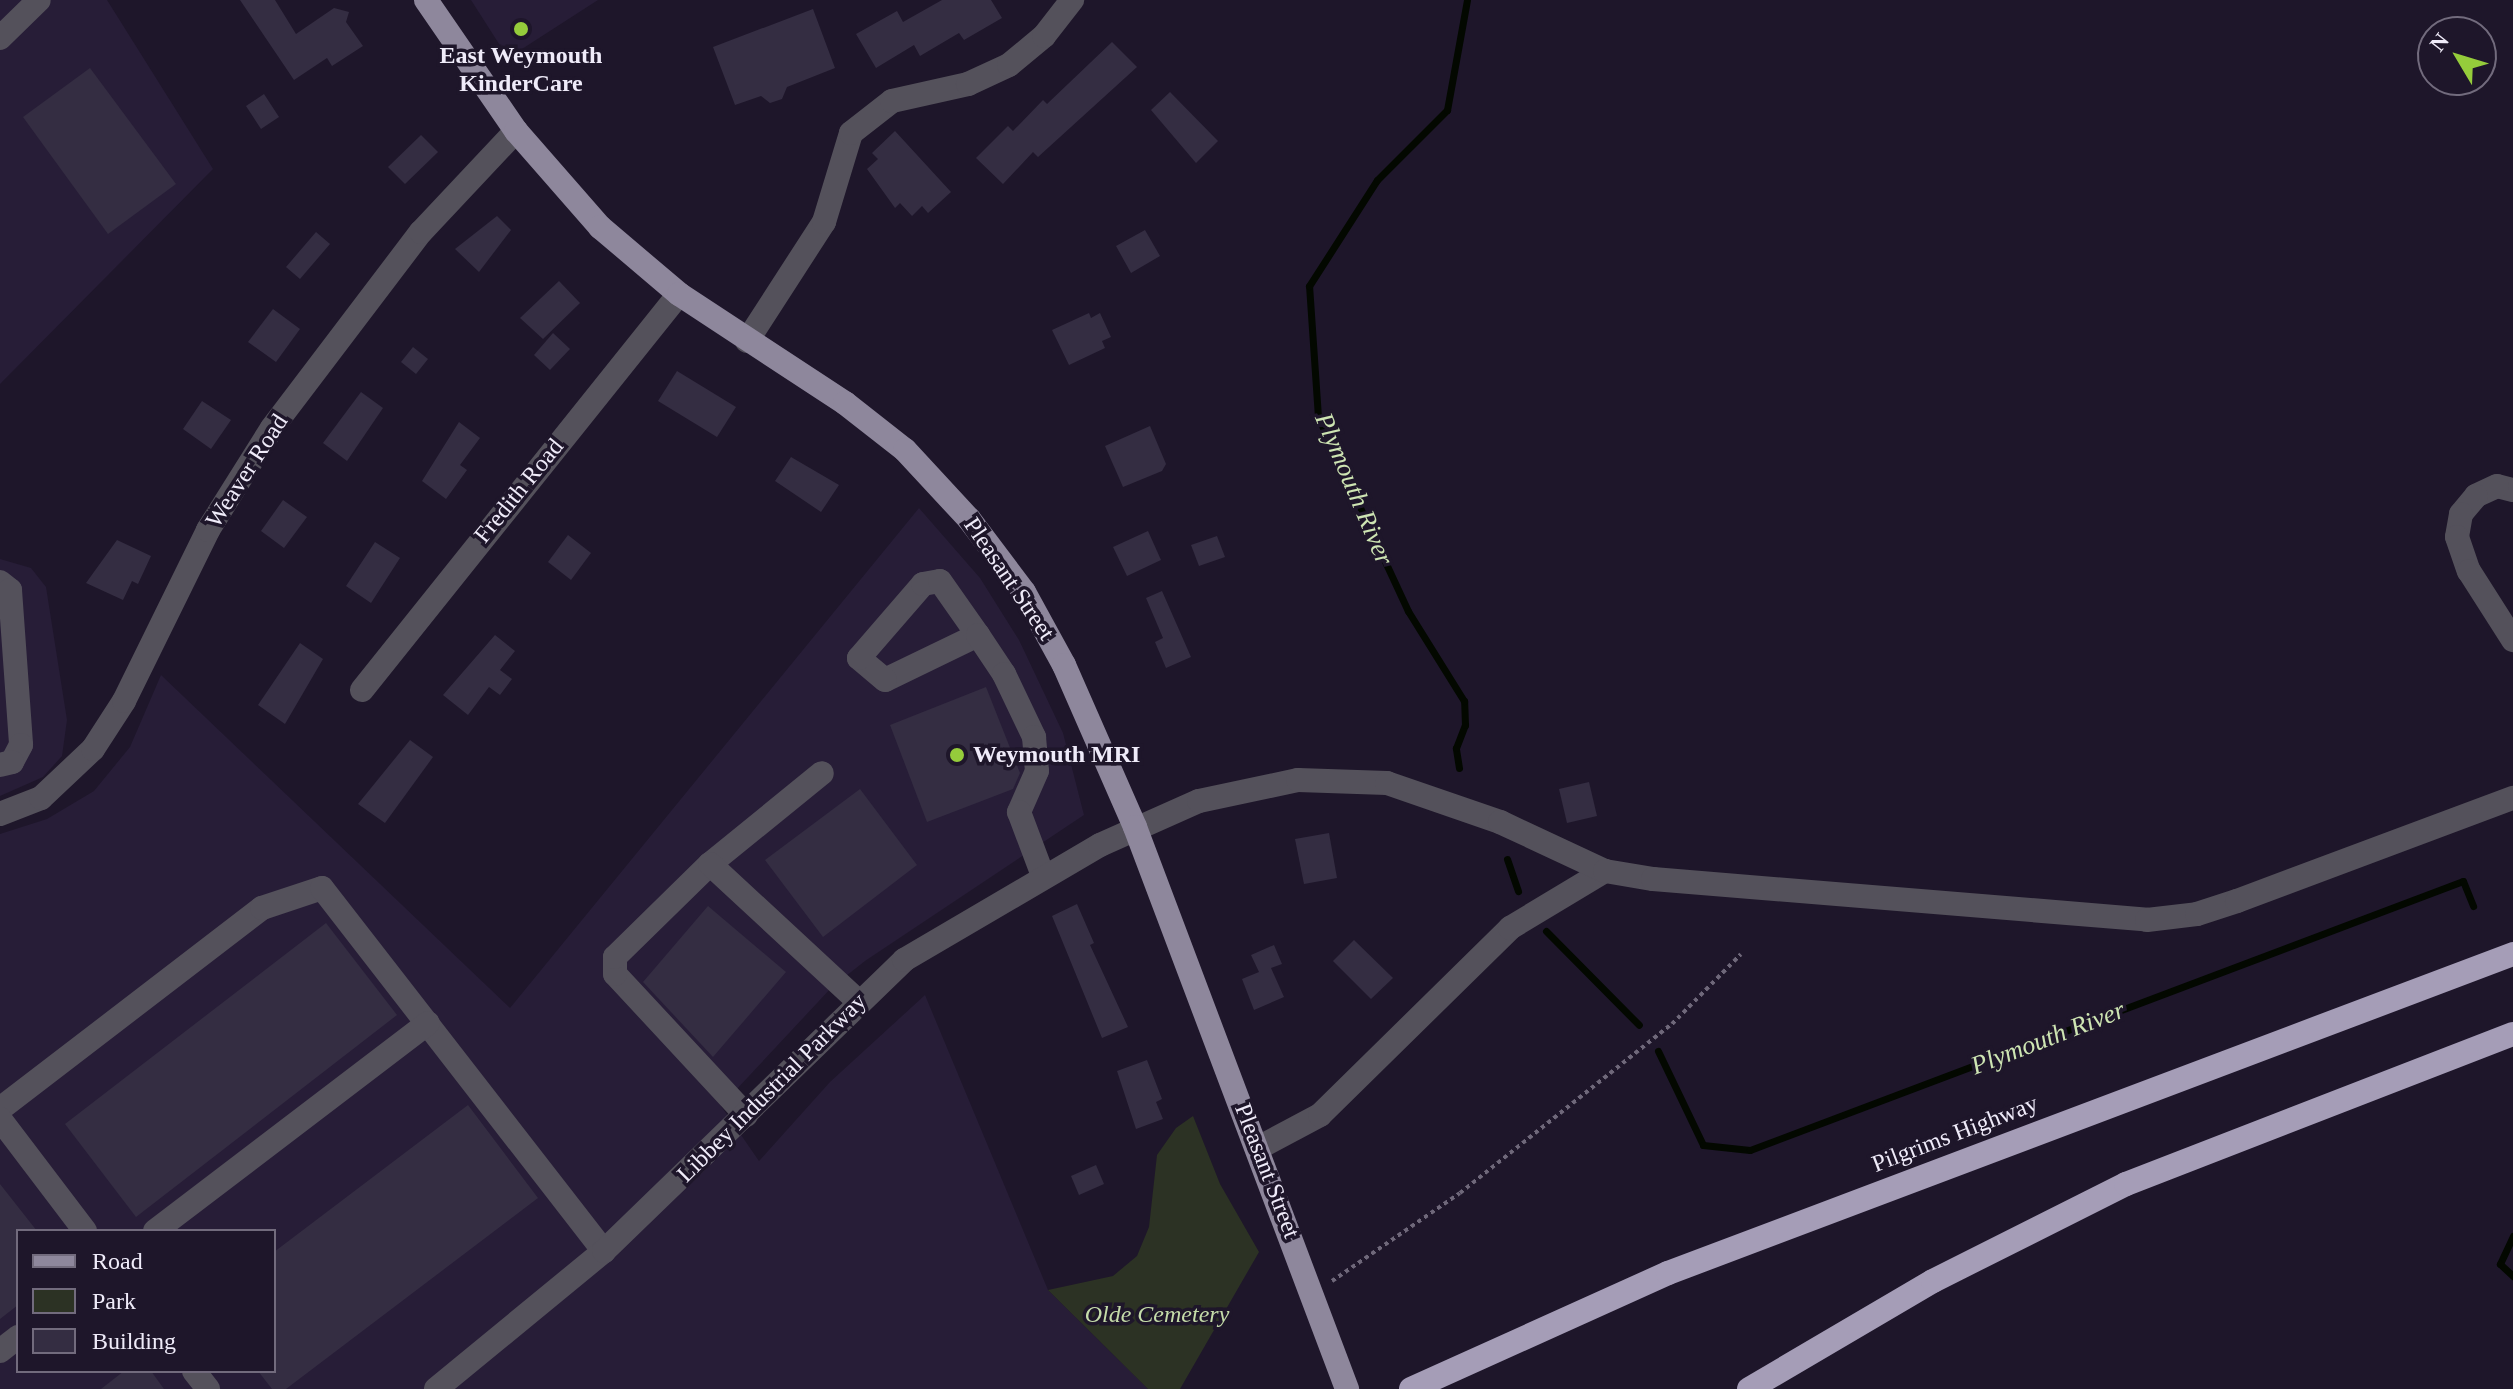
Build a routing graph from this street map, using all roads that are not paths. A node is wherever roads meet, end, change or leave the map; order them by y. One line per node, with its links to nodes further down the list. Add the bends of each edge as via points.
1 (426, 0): 5 (main road, Pleasant Street)
2 (1072, 0): 7 (street, via 1044,36 1009,65 968,84 892,101 851,133 824,222)
3 (27, 4): 4 (street)
4 (0, 38)
5 (516, 131): 6 (main road, Pleasant Street, via 600,227); 16 (street, Weaver Road, via 421,232 272,428 208,530 129,690 93,749 41,798)
6 (679, 294): 7 (main road, Pleasant Street); 12 (street, Fredith Road)
7 (747, 341): 17 (main road, Pleasant Street, via 833,395 905,450 993,548 1046,628)
8 (2513, 490): 11 (street, via 2497,486 2476,496 2461,514 2457,537 2469,571)
9 (0, 582): 13 (street, via 10,590 21,745 12,762)
10 (978, 635): 10 (street, via 934,579 923,584 859,658 885,680); 20 (street, via 1034,737 1037,771 1019,812)
11 (2513, 640)
12 (362, 690)
13 (0, 765)
14 (822, 773): 18 (street)
15 (2513, 798): 19 (street, Libbey Industrial Parkway, via 2237,901 2170,920)
16 (0, 814)
17 (1135, 827): 19 (street, Libbey Industrial Parkway, via 1242,789 1345,778 1437,797); 20 (street, Libbey Industrial Parkway); 28 (main road, Pleasant Street)
18 (710, 864): 22 (street); 26 (street, via 615,957 615,974)
19 (1605, 871): 28 (street, via 1510,928 1320,1115)
20 (1043, 876): 22 (street, Libbey Industrial Parkway, via 904,960)
21 (2513, 954): 35 (highway, Pilgrims Highway, via 1682,1268)
22 (858, 1001): 26 (street, Libbey Industrial Parkway)
23 (428, 1023): 25 (street, via 322,888 262,908); 30 (street); 31 (street)
24 (2513, 1034): 39 (highway, via 2126,1184 1933,1281)
25 (0, 1109)
26 (746, 1115): 31 (street, Libbey Industrial Parkway)
27 (0, 1119): 29 (street)
28 (1258, 1148): 38 (main road, Pleasant Street)
29 (83, 1229)
30 (158, 1229)
31 (604, 1251): 37 (street, Libbey Industrial Parkway)
32 (16, 1339): 33 (street)
33 (0, 1351)
34 (196, 1373): 36 (street)
35 (1418, 1386)
36 (208, 1389)
37 (436, 1389)
38 (1347, 1389)
39 (1749, 1389)

